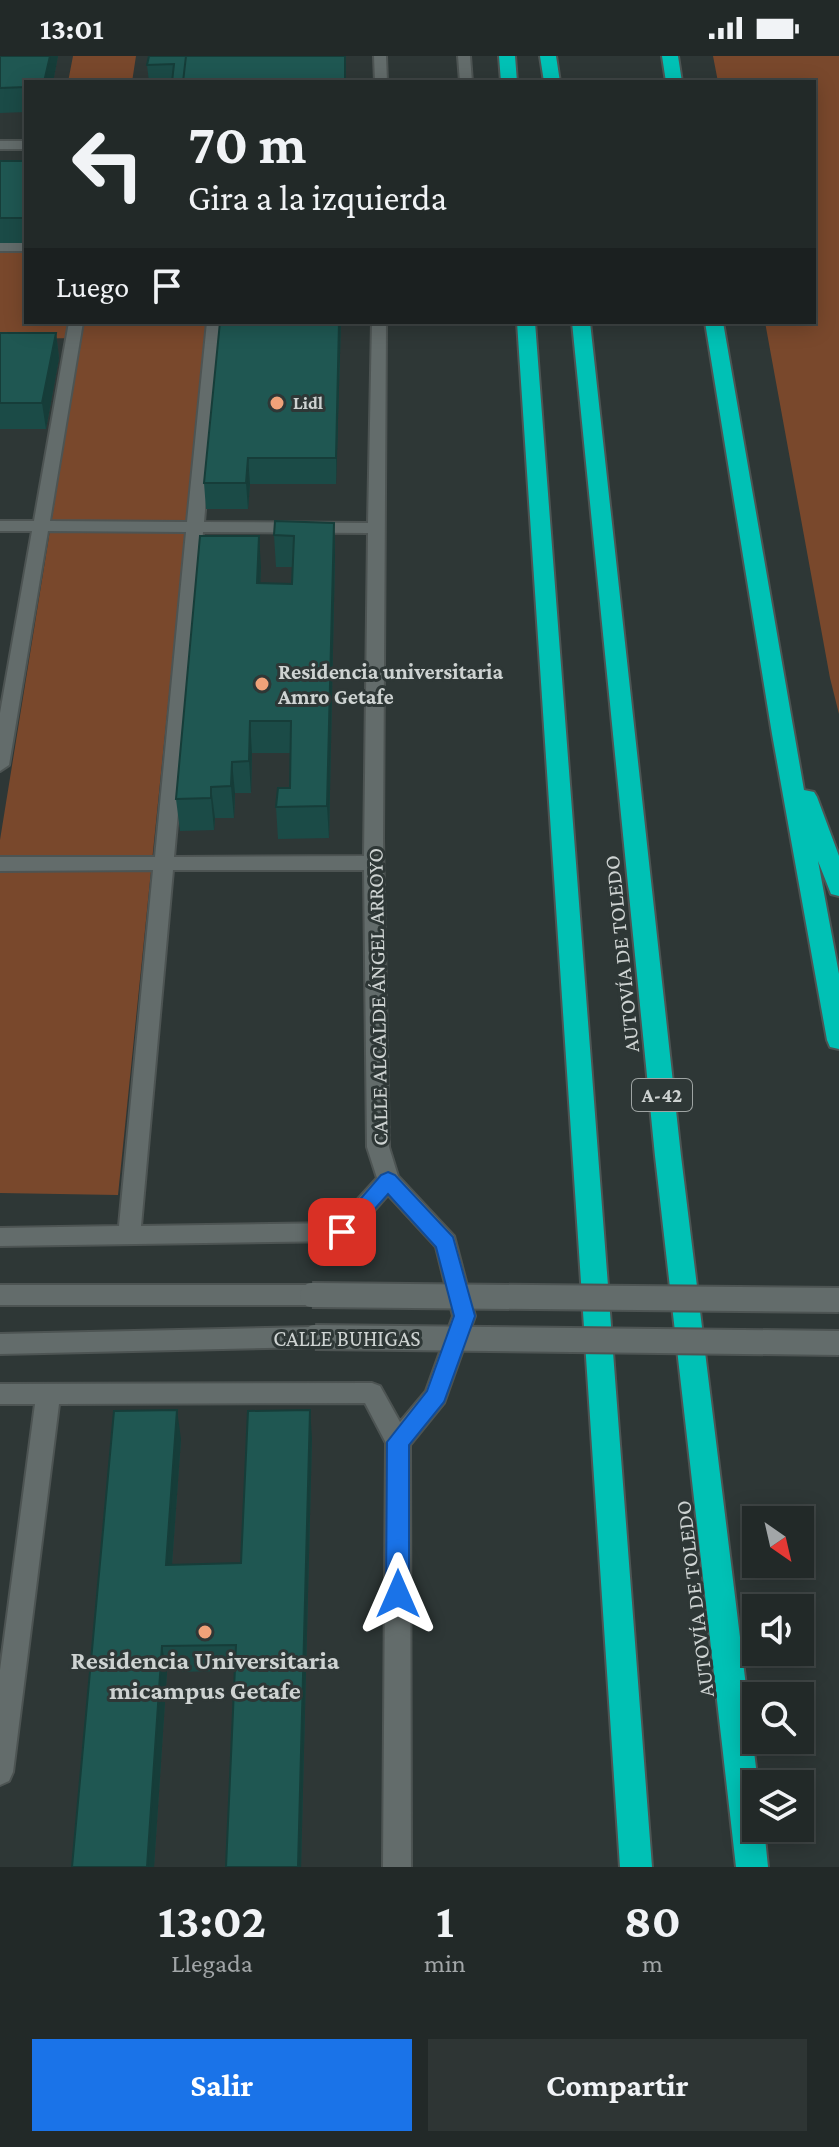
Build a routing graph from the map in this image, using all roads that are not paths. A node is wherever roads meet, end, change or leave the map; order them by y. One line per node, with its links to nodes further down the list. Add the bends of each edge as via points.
1 (380, 56): 6 (street)
2 (464, 56): 7 (street)
3 (507, 56): 8 (highway)
4 (548, 56): 9 (highway)
5 (670, 56): 10 (highway)
6 (381, 80)
7 (466, 80)
8 (509, 80)
9 (552, 80)
10 (674, 80)
11 (0, 145): 12 (street)
12 (24, 145)
13 (0, 247): 14 (street)
14 (24, 247)
15 (75, 324): 22 (street, via 65,344)
16 (214, 324): 23 (street)
17 (379, 324): 24 (street, CALLE ALCALDE ÁNGEL ARROYO)
18 (526, 324): 44 (highway)
19 (581, 324): 45 (highway, AUTOVÍA DE TOLEDO / A-42, via 668,1156)
20 (714, 324): 25 (highway)
21 (0, 526): 22 (street)
22 (40, 526): 23 (street); 26 (street)
23 (195, 527): 24 (street); 29 (street)
24 (378, 528): 27 (street, CALLE ALCALDE ÁNGEL ARROYO)
25 (783, 734): 30 (highway); 31 (highway)
26 (0, 765)
27 (373, 863): 29 (street); 32 (street, CALLE ALCALDE ÁNGEL ARROYO, via 378,1147)
28 (0, 864): 29 (street)
29 (163, 864): 33 (street)
30 (839, 888)
31 (839, 1040)
32 (388, 1180): 33 (street, via 342,1232); 41 (street, CALLE ALCALDE ÁNGEL ARROYO, via 446,1243 464,1316 436,1396)
33 (129, 1236): 34 (street)
34 (0, 1237)
35 (0, 1295): 36 (street, CALLE BUHIGAS, bridge)
36 (839, 1300)
37 (839, 1343): 38 (street, CALLE BUHIGAS, bridge, via 315,1337)
38 (0, 1344)
39 (0, 1394): 40 (street)
40 (48, 1394): 41 (street, via 372,1393); 42 (street)
41 (398, 1442): 43 (street)
42 (0, 1772)
43 (397, 1867)
44 (636, 1867)
45 (752, 1867)

